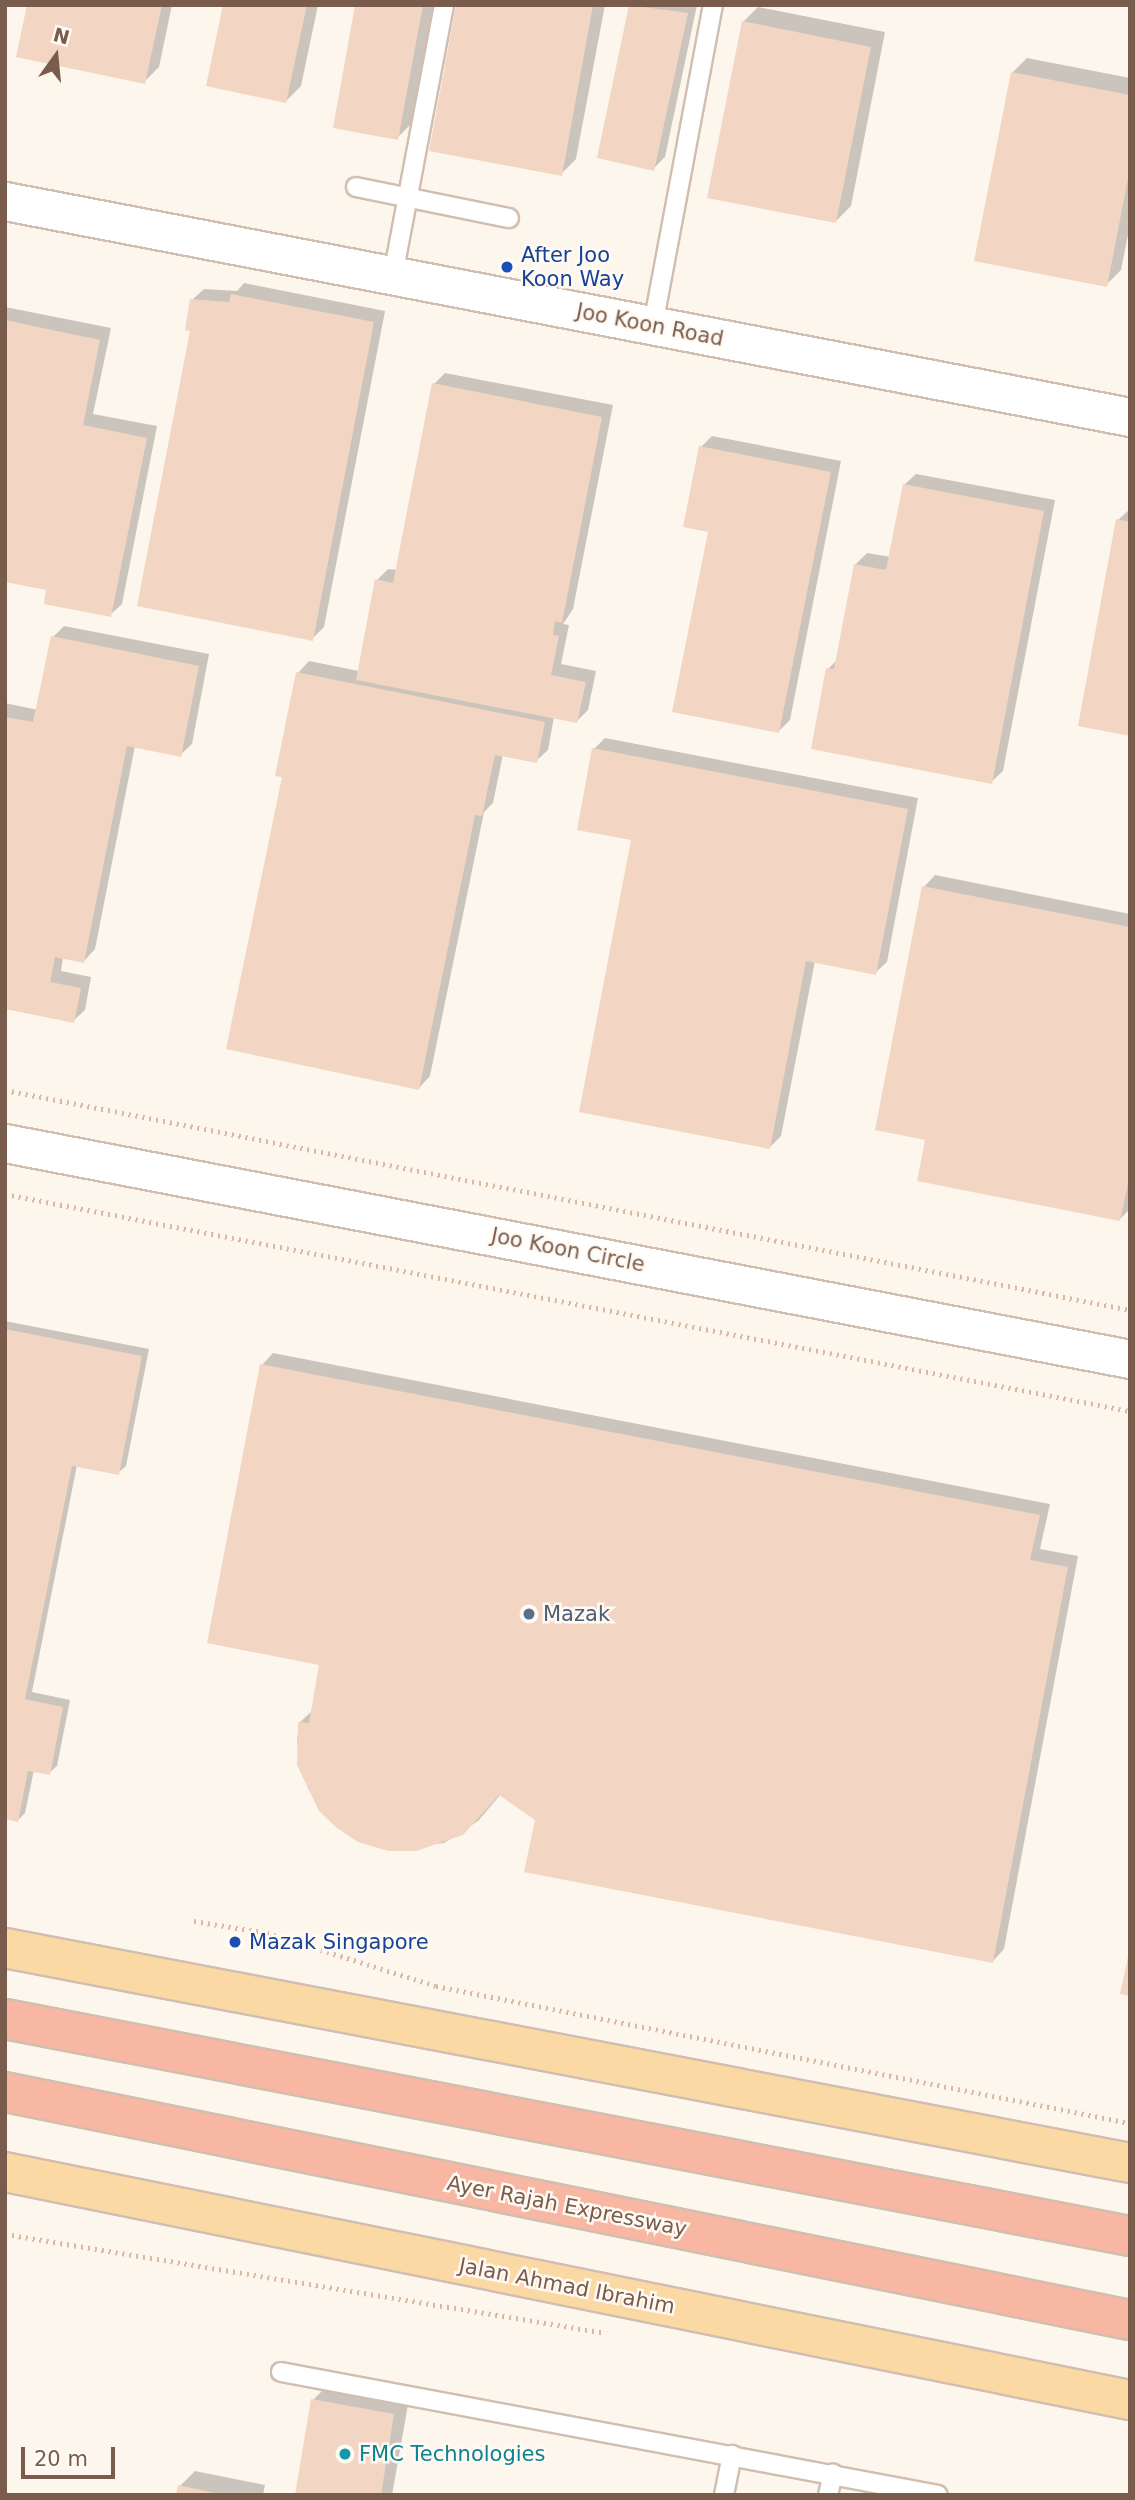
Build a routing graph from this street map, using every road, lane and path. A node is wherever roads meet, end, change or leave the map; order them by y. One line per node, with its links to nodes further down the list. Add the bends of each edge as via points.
1 (444, 5): 4 (lane)
2 (713, 5): 8 (lane)
3 (356, 187): 4 (lane)
4 (408, 198): 6 (lane); 7 (lane)
5 (5, 201): 7 (street, Joo Koon Road)
6 (509, 218)
7 (393, 275): 8 (street, Joo Koon Road)
8 (653, 325): 9 (street, Joo Koon Road)
9 (1130, 417)
10 (5, 1090): 13 (path)
11 (5, 1143): 14 (street, Joo Koon Circle)
12 (5, 1195): 15 (path)
13 (1130, 1310)
14 (1130, 1359)
15 (1130, 1411)
16 (194, 1921): 20 (path, via 267,1933 436,1986)
17 (5, 1948): 21 (main road)
18 (5, 2019): 24 (highway)
19 (5, 2092): 25 (highway, Ayer Rajah Expressway)
20 (1130, 2123)
21 (1130, 2163)
22 (5, 2172): 28 (main road, Jalan Ahmad Ibrahim)
23 (5, 2234): 26 (path)
24 (1130, 2236)
25 (1130, 2320)
26 (616, 2334)
27 (281, 2372): 29 (lane)
28 (1130, 2400)
29 (732, 2455): 30 (lane); 32 (lane)
30 (833, 2474): 31 (lane); 33 (lane)
31 (906, 2492): 34 (lane)
32 (724, 2495)
33 (828, 2495)
34 (938, 2495)

